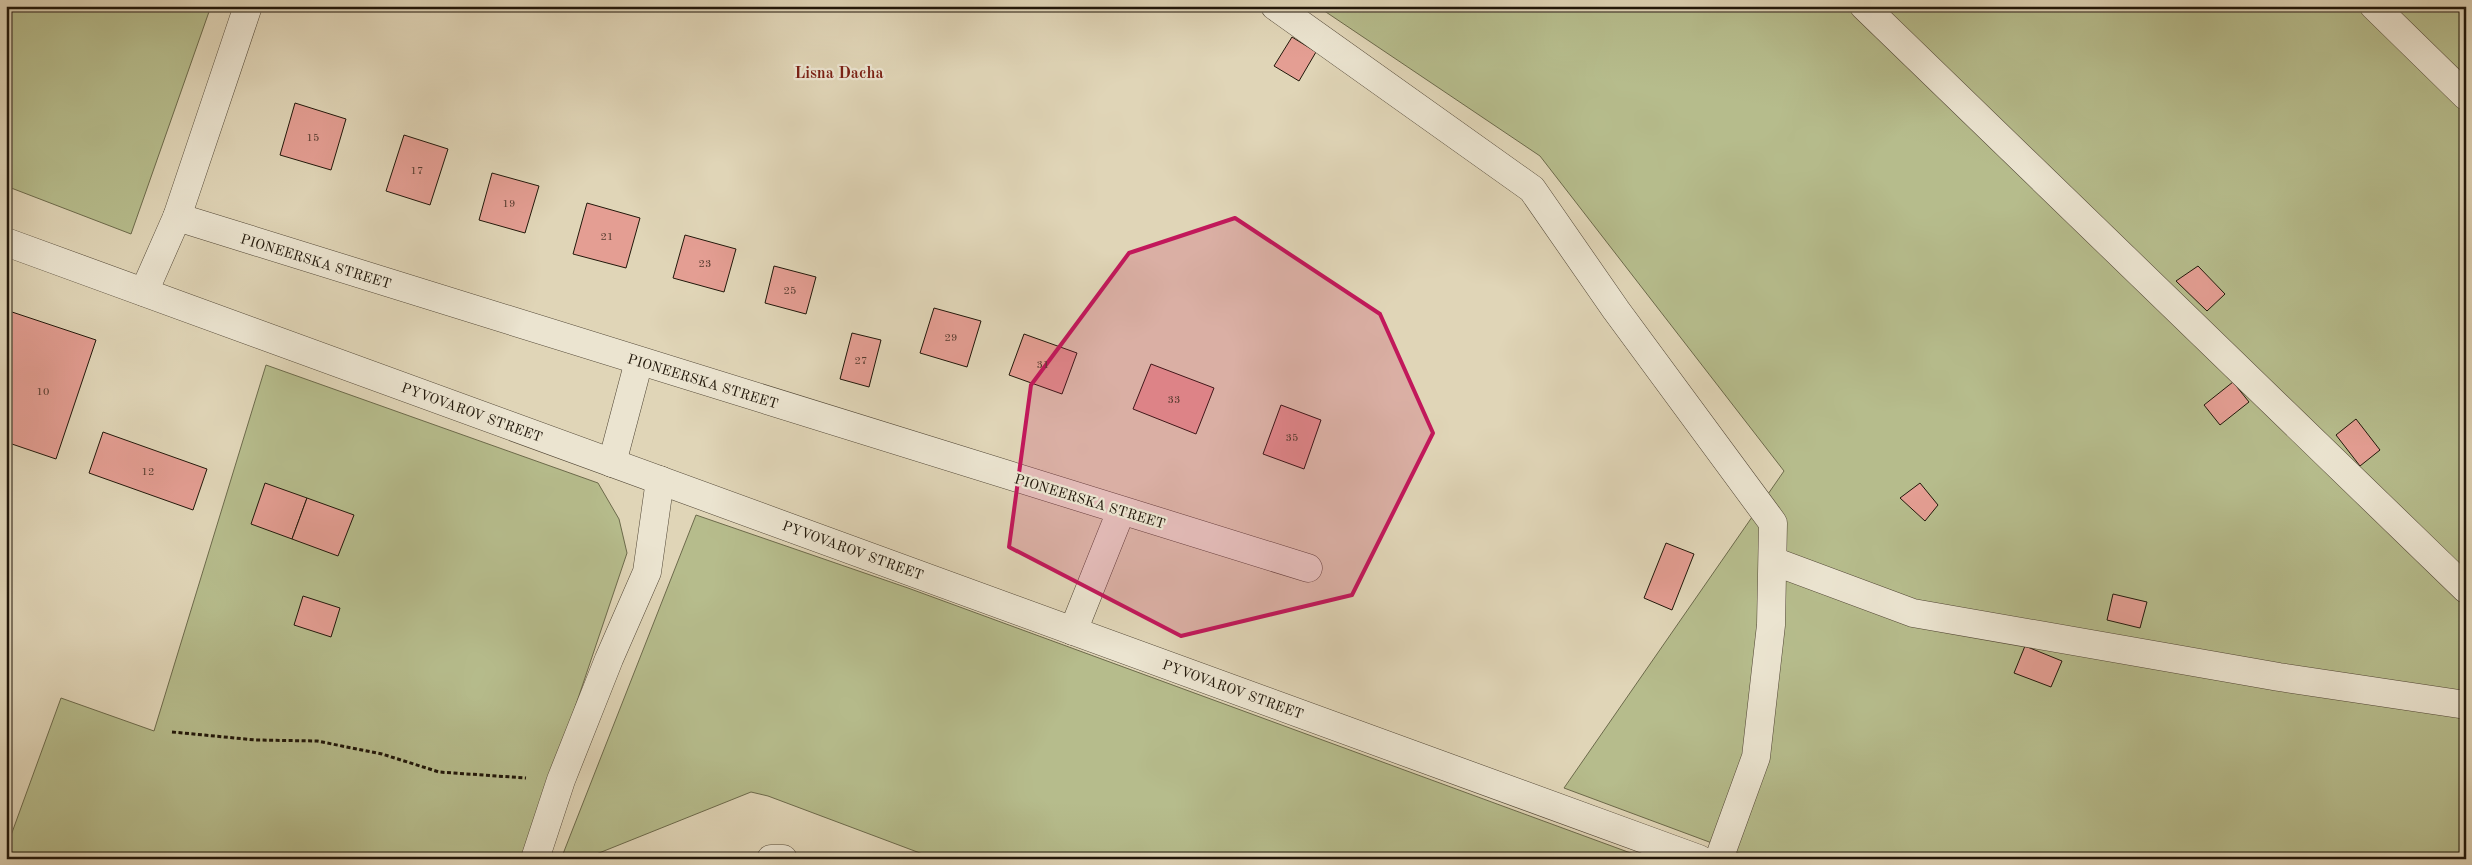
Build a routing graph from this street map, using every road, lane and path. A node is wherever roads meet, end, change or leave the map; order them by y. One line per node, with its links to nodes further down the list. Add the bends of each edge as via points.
1 (248, 6): 6 (street)
2 (1275, 6): 13 (street, via 1532,189 1616,310 1773,523)
3 (1864, 6): 15 (street)
4 (2374, 6): 5 (street)
5 (2466, 96)
6 (177, 217): 8 (street); 9 (street, PIONEERSKA STREET)
7 (6, 242): 8 (street, PYVOVAROV STREET)
8 (144, 292): 10 (street, PYVOVAROV STREET)
9 (639, 361): 10 (street); 12 (street, PIONEERSKA STREET)
10 (612, 463): 11 (street, PYVOVAROV STREET)
11 (660, 480): 16 (street, PYVOVAROV STREET); 19 (street, via 646,572)
12 (1121, 511): 14 (street, PIONEERSKA STREET); 16 (street)
13 (1773, 561): 17 (street, via 1913,613); 24 (street, via 1772,625 1756,757)
14 (1308, 568)
15 (2466, 589)
16 (1073, 631): 23 (street, PYVOVAROV STREET)
17 (2466, 705)
18 (172, 732): 19 (path, via 256,740 318,741 382,754 440,772)
19 (561, 780): 20 (street)
20 (535, 859)
21 (771, 859): 22 (street)
22 (783, 859)
23 (1699, 859)
24 (1719, 859)

